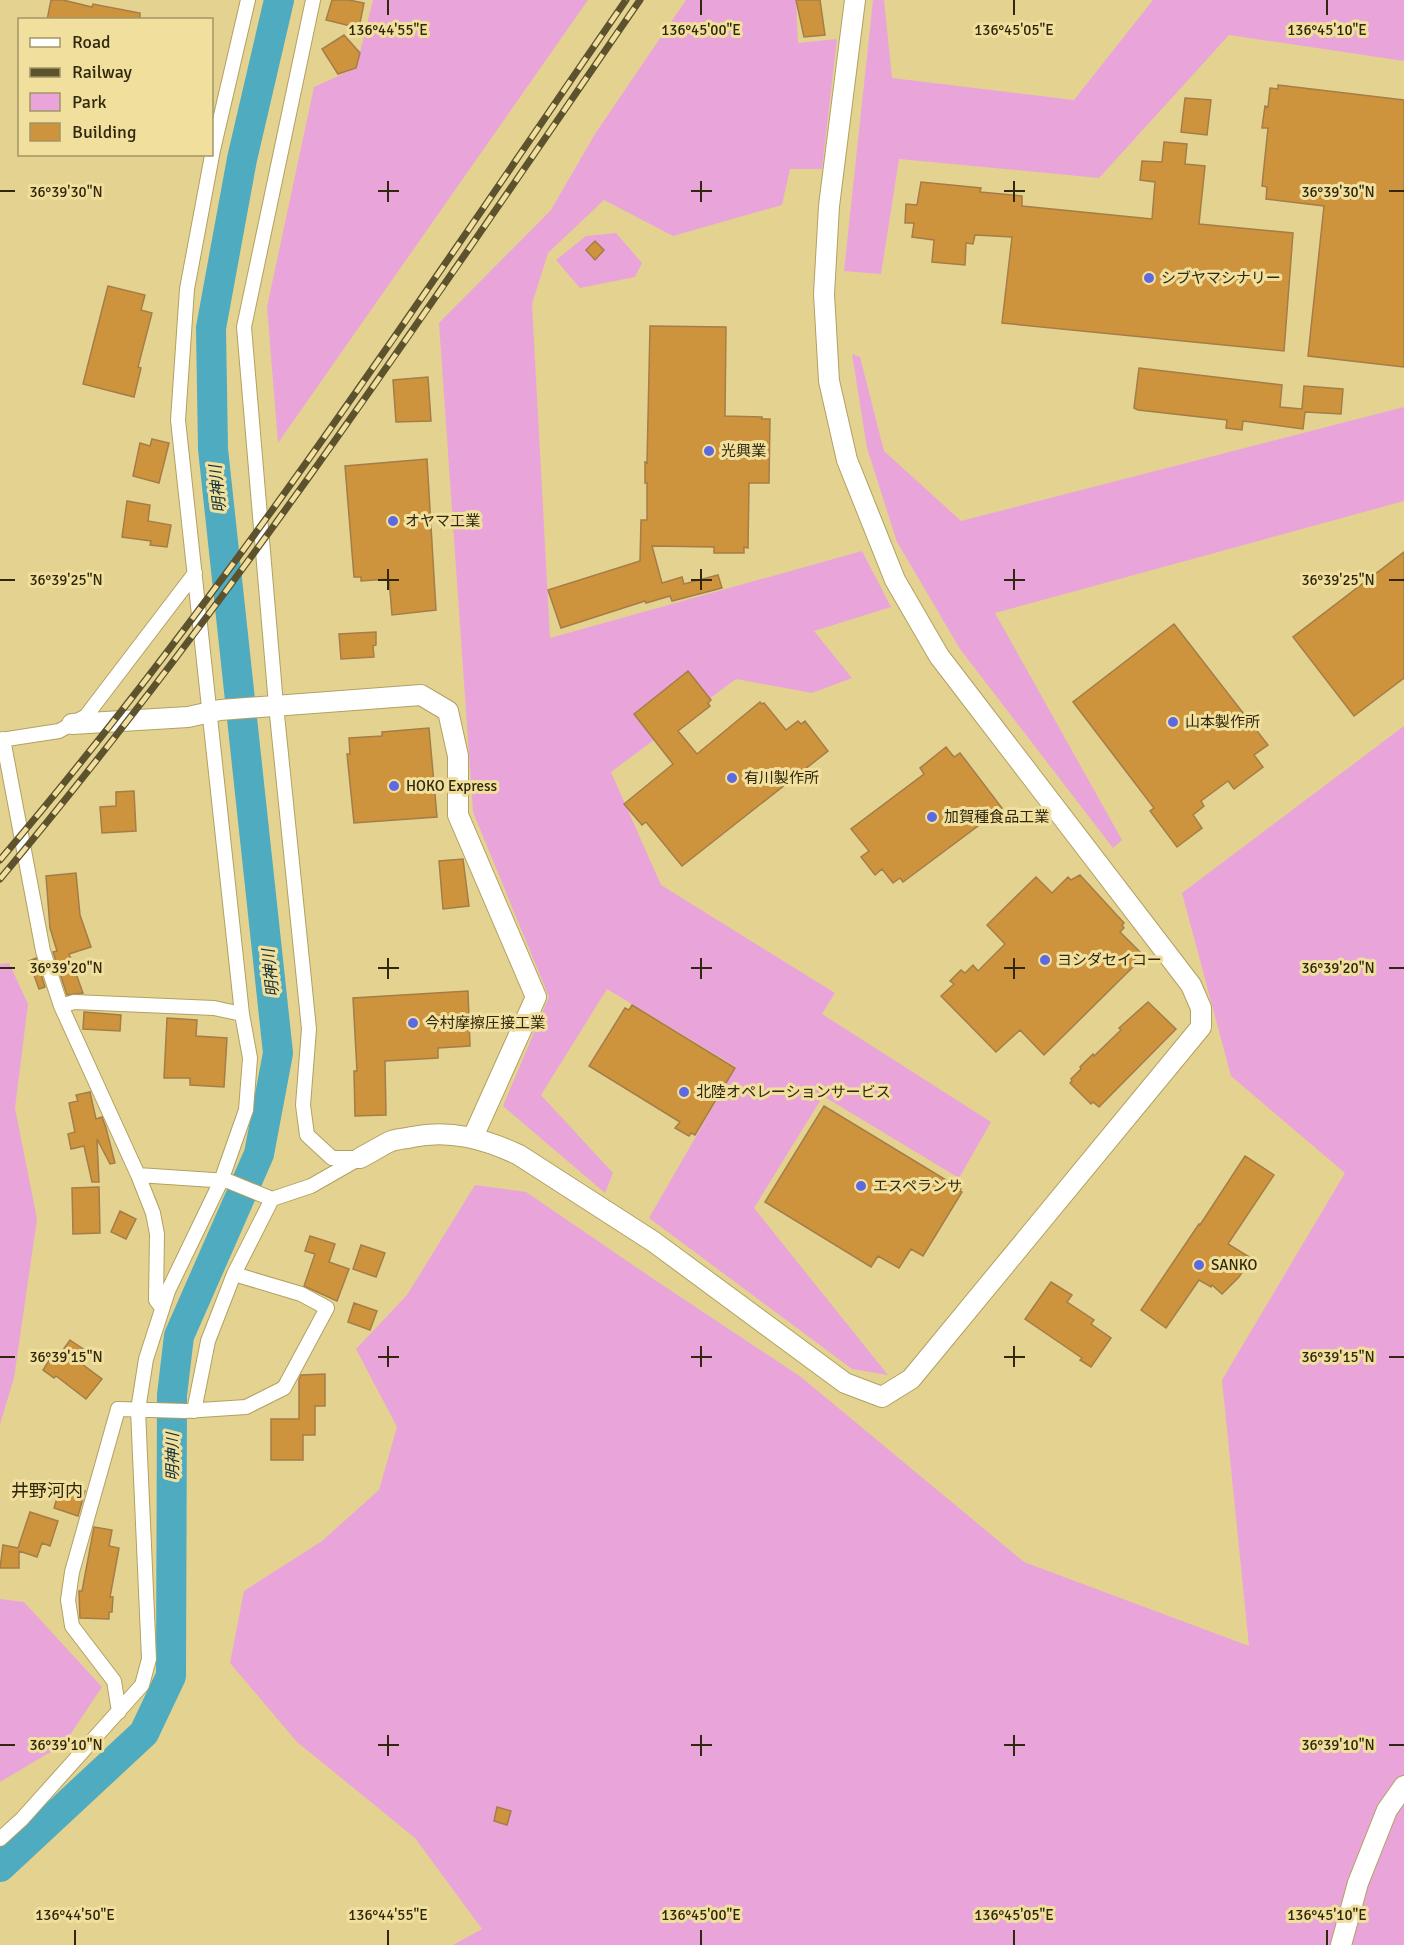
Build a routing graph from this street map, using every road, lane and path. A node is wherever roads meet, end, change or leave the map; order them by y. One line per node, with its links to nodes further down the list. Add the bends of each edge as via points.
1 (248, 0): 4 (street)
2 (313, 0): 7 (street, via 244,327)
3 (855, 0): 13 (street, via 829,206 824,294 829,381 847,460 894,580 939,656 1191,985 1201,1008 1201,1027 911,1379 882,1397 845,1383 654,1242 519,1155)
4 (213, 150)
5 (212, 156): 6 (street, via 187,289 178,420)
6 (195, 573): 8 (street); 9 (street, via 86,716)
7 (269, 705): 8 (street); 13 (street, via 421,695 448,711 458,756 459,815 536,997); 14 (street, via 309,1029 303,1105 307,1135 332,1158)
8 (215, 711): 9 (street, via 188,717); 12 (street)
9 (72, 724): 10 (street, via 59,731)
10 (2, 740): 11 (street, via 43,951)
11 (62, 1006): 12 (street, via 74,1002 214,1008); 15 (street)
12 (242, 1014): 16 (street, via 250,1058 246,1110)
13 (473, 1137): 14 (street, via 424,1134 391,1142)
14 (360, 1158): 17 (street, via 311,1186)
15 (138, 1174): 16 (street); 19 (street, via 158,1234 156,1300)
16 (225, 1181): 17 (street); 19 (street)
17 (272, 1199): 18 (street)
18 (234, 1274): 21 (street, via 208,1341); 21 (street, via 302,1294 327,1308 284,1388 246,1407)
19 (162, 1308): 20 (street, via 146,1359)
20 (138, 1410): 21 (street); 22 (street, via 149,1659 142,1685); 22 (street, via 118,1409 72,1572 68,1600 72,1626 114,1681)
21 (190, 1411)
22 (119, 1712): 24 (street)
23 (1404, 1786): 25 (street, via 1387,1810 1358,1883)
24 (0, 1839)
25 (1341, 1945)

